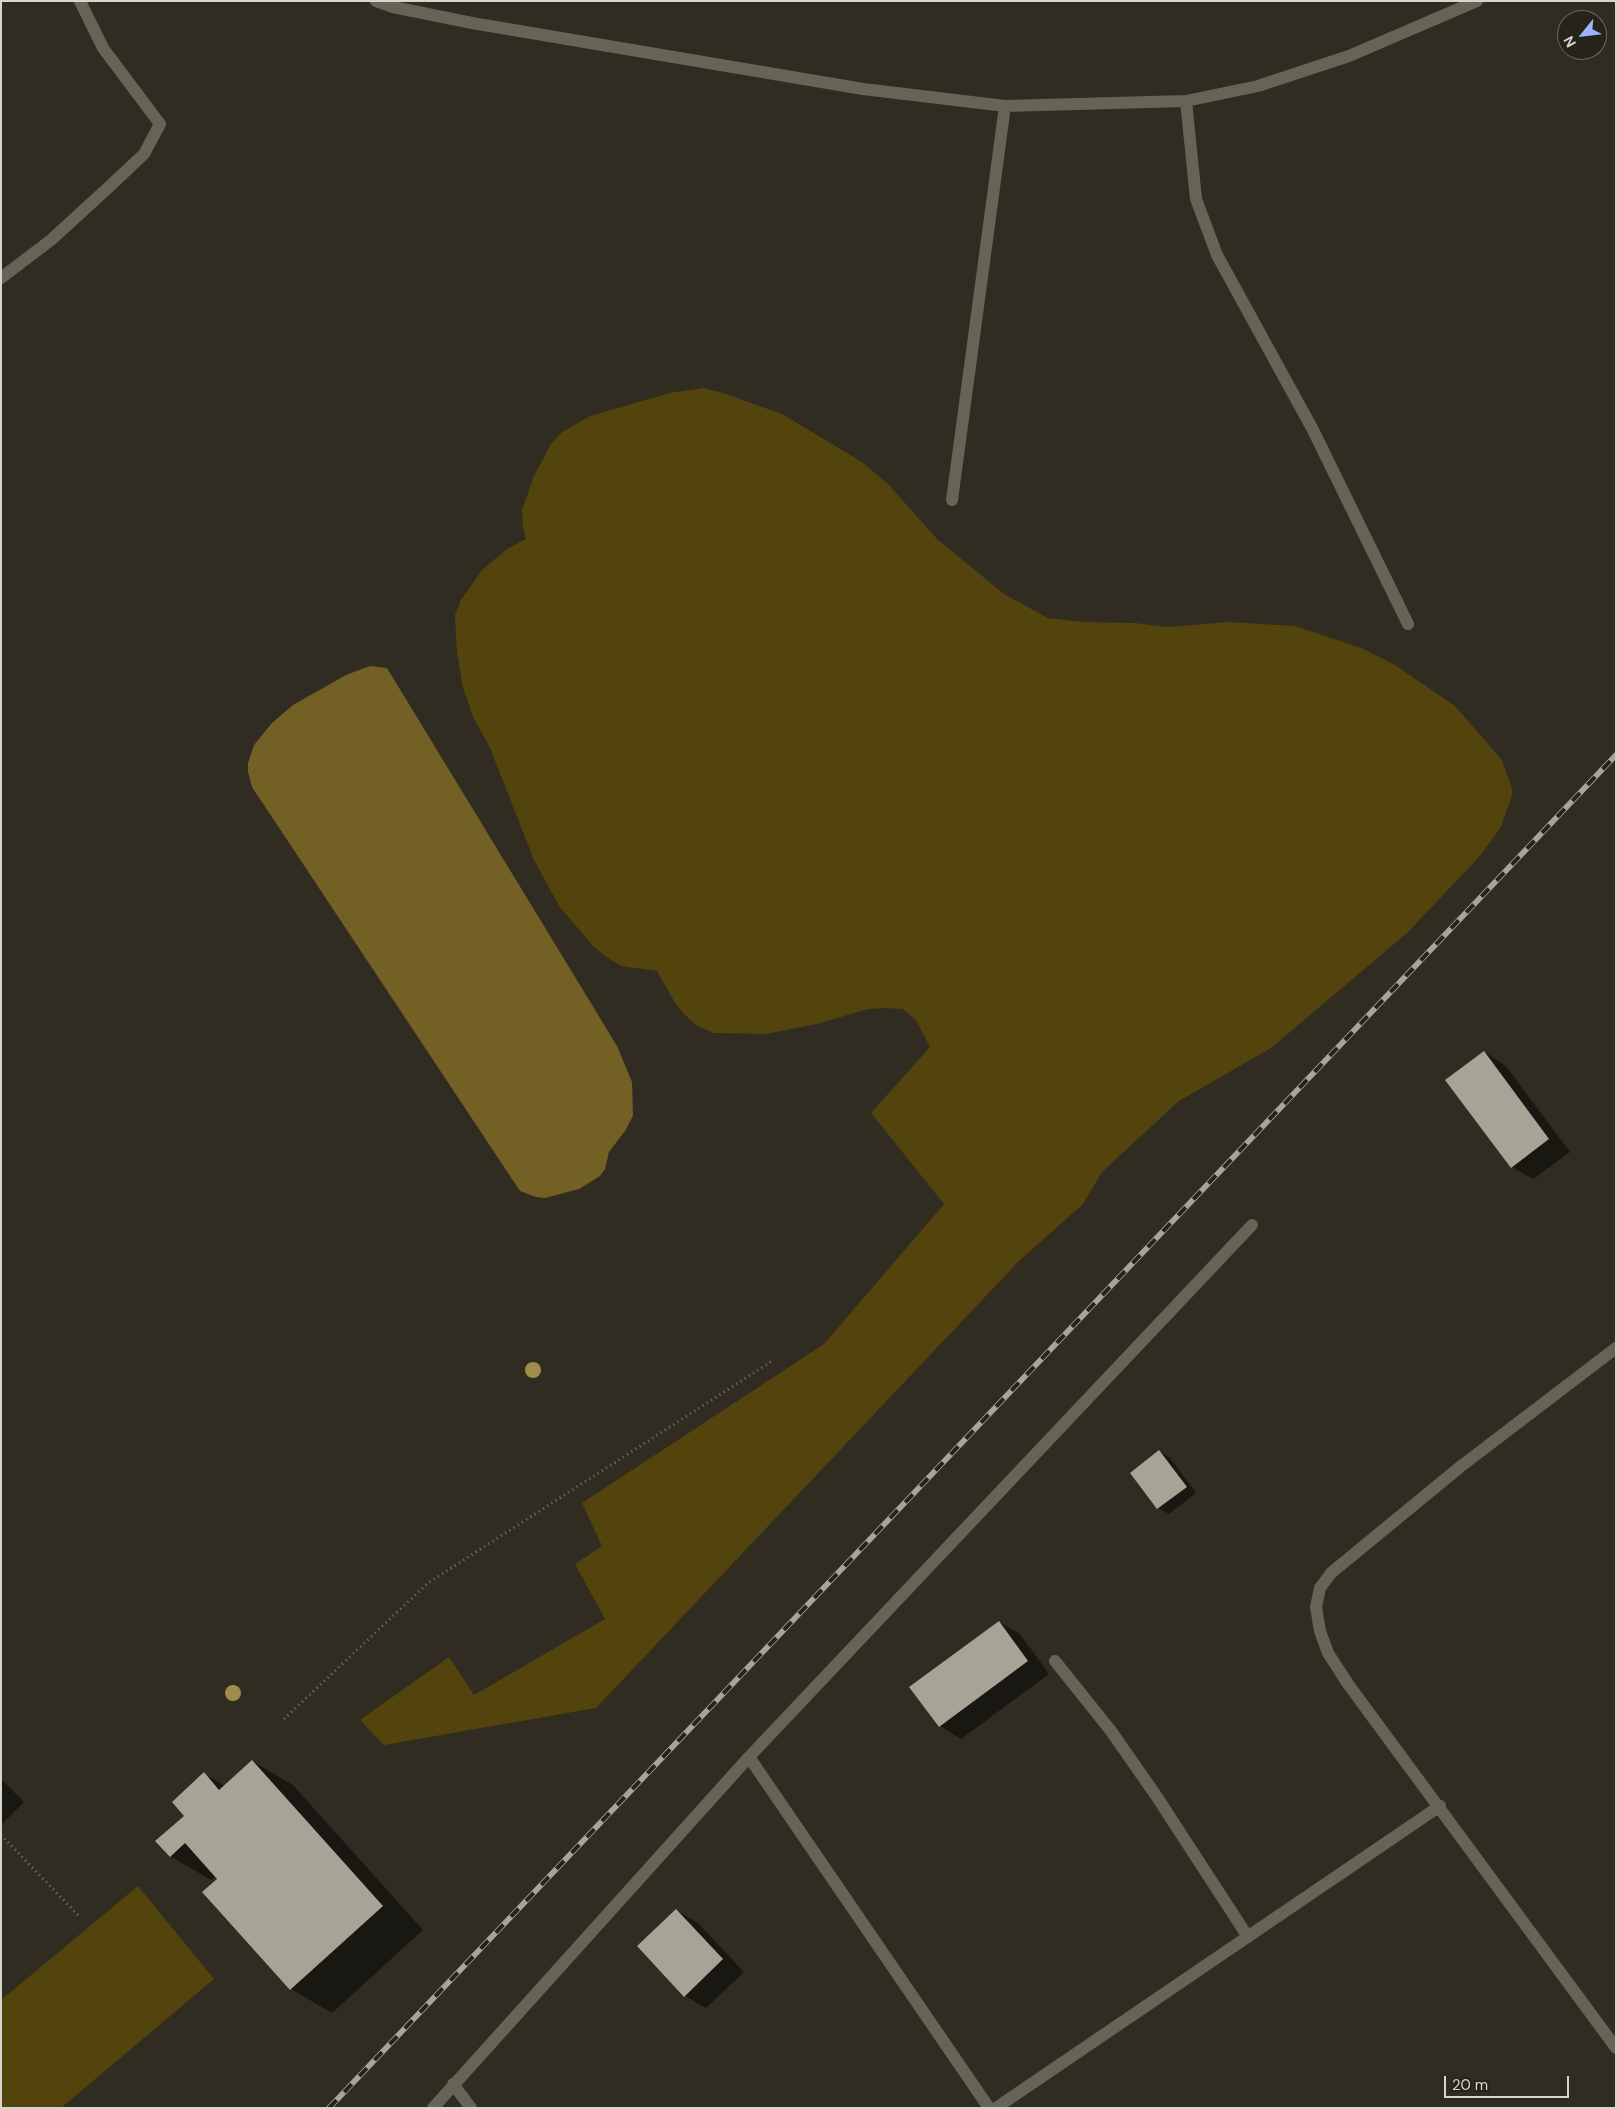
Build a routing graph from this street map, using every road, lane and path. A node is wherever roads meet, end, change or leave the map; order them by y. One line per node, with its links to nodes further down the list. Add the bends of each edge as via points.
1 (80, 1): 6 (street, via 103,48 160,124 144,154 51,240)
2 (376, 1): 5 (street, via 472,22 863,89)
3 (1477, 1): 4 (street, via 1349,56 1258,86)
4 (1186, 101): 5 (street); 8 (street, via 1196,200 1217,255 1314,430)
5 (1005, 106): 7 (street)
6 (1, 278)
7 (952, 500)
8 (1408, 624)
9 (1252, 1225): 14 (street)
10 (1616, 1348): 15 (street, via 1460,1467 1331,1574 1320,1588 1316,1608 1328,1652 1348,1684)
11 (772, 1361): 13 (path, via 428,1583)
12 (1055, 1661): 18 (street, via 1157,1797)
13 (284, 1719)
14 (749, 1757): 20 (street); 23 (street)
15 (1440, 1806): 18 (street); 19 (street)
16 (1, 1835): 17 (path)
17 (79, 1916)
18 (1248, 1937): 24 (street)
19 (1616, 2048)
20 (453, 2084): 21 (street); 22 (street)
21 (433, 2108)
22 (471, 2108)
23 (989, 2108)
24 (996, 2108)

